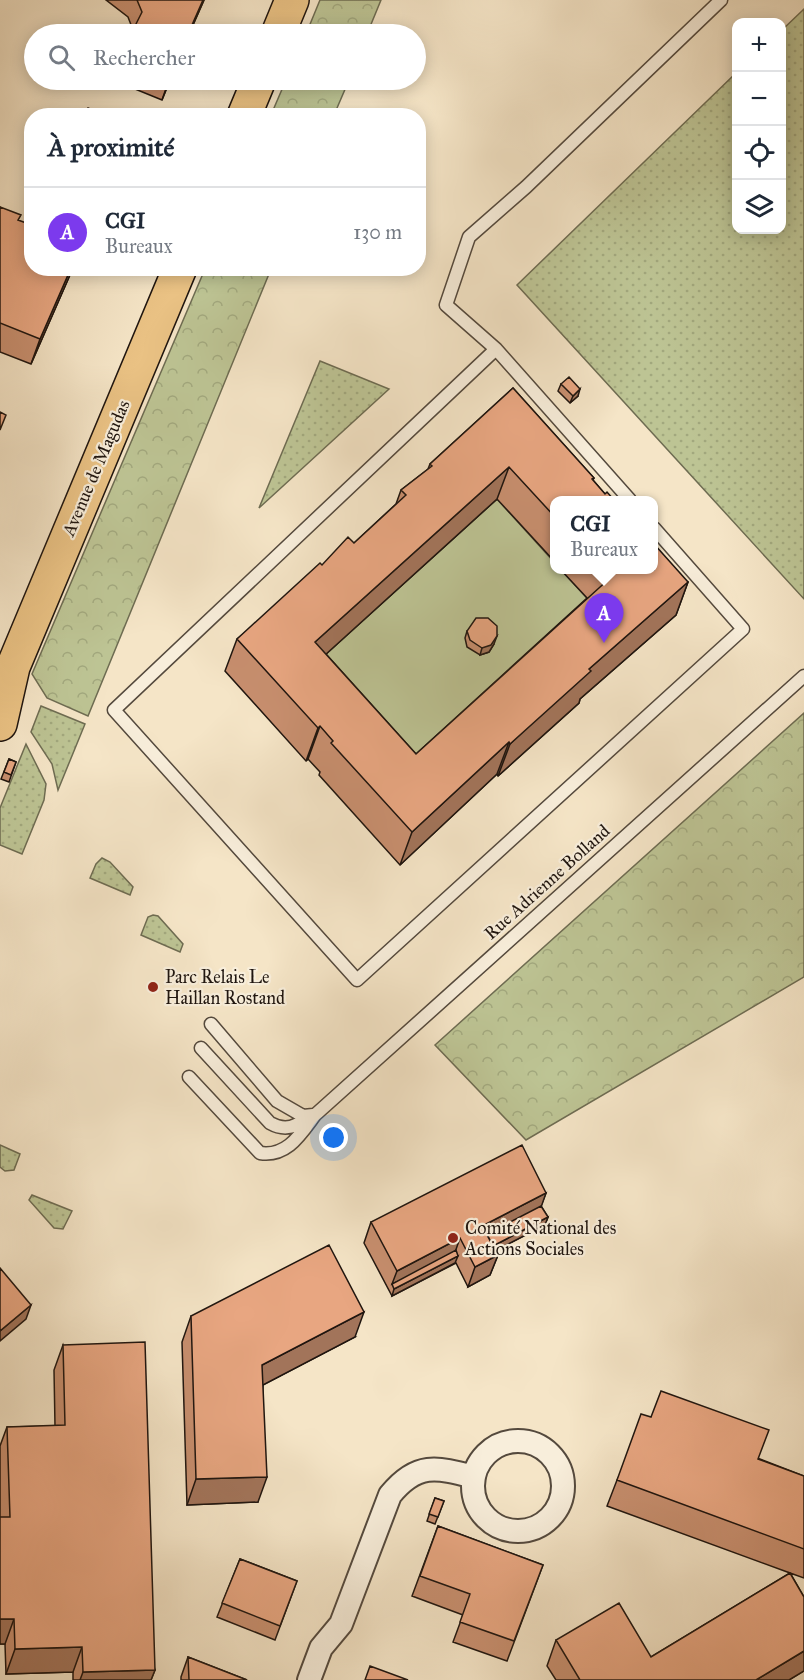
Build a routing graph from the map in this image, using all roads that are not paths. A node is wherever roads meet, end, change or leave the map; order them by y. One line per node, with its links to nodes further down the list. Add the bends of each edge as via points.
1 (292, 0): 3 (main road)
2 (721, 0): 7 (lane, via 469,237 446,305)
3 (282, 24)
4 (255, 90): 5 (main road)
5 (247, 108)
6 (177, 276): 10 (main road, Avenue de Magudas)
7 (496, 349): 8 (lane); 9 (lane, via 114,710 357,980 742,629)
8 (626, 496)
9 (658, 533)
10 (6, 675): 12 (main road, Avenue de Magudas)
11 (804, 676): 16 (lane, Rue Adrienne Bolland)
12 (0, 724)
13 (211, 1024): 16 (lane, via 277,1101 303,1116)
14 (201, 1048): 16 (lane, via 278,1128 289,1128)
15 (189, 1077): 16 (lane, via 260,1153 282,1151)
16 (315, 1115)
17 (474, 1477): 17 (street, via 477,1507 500,1528 514,1532 544,1523 561,1498 560,1469 541,1447 528,1442 500,1444 487,1452); 18 (street, via 427,1469 412,1474 390,1495 341,1624 321,1648)
18 (309, 1680)

